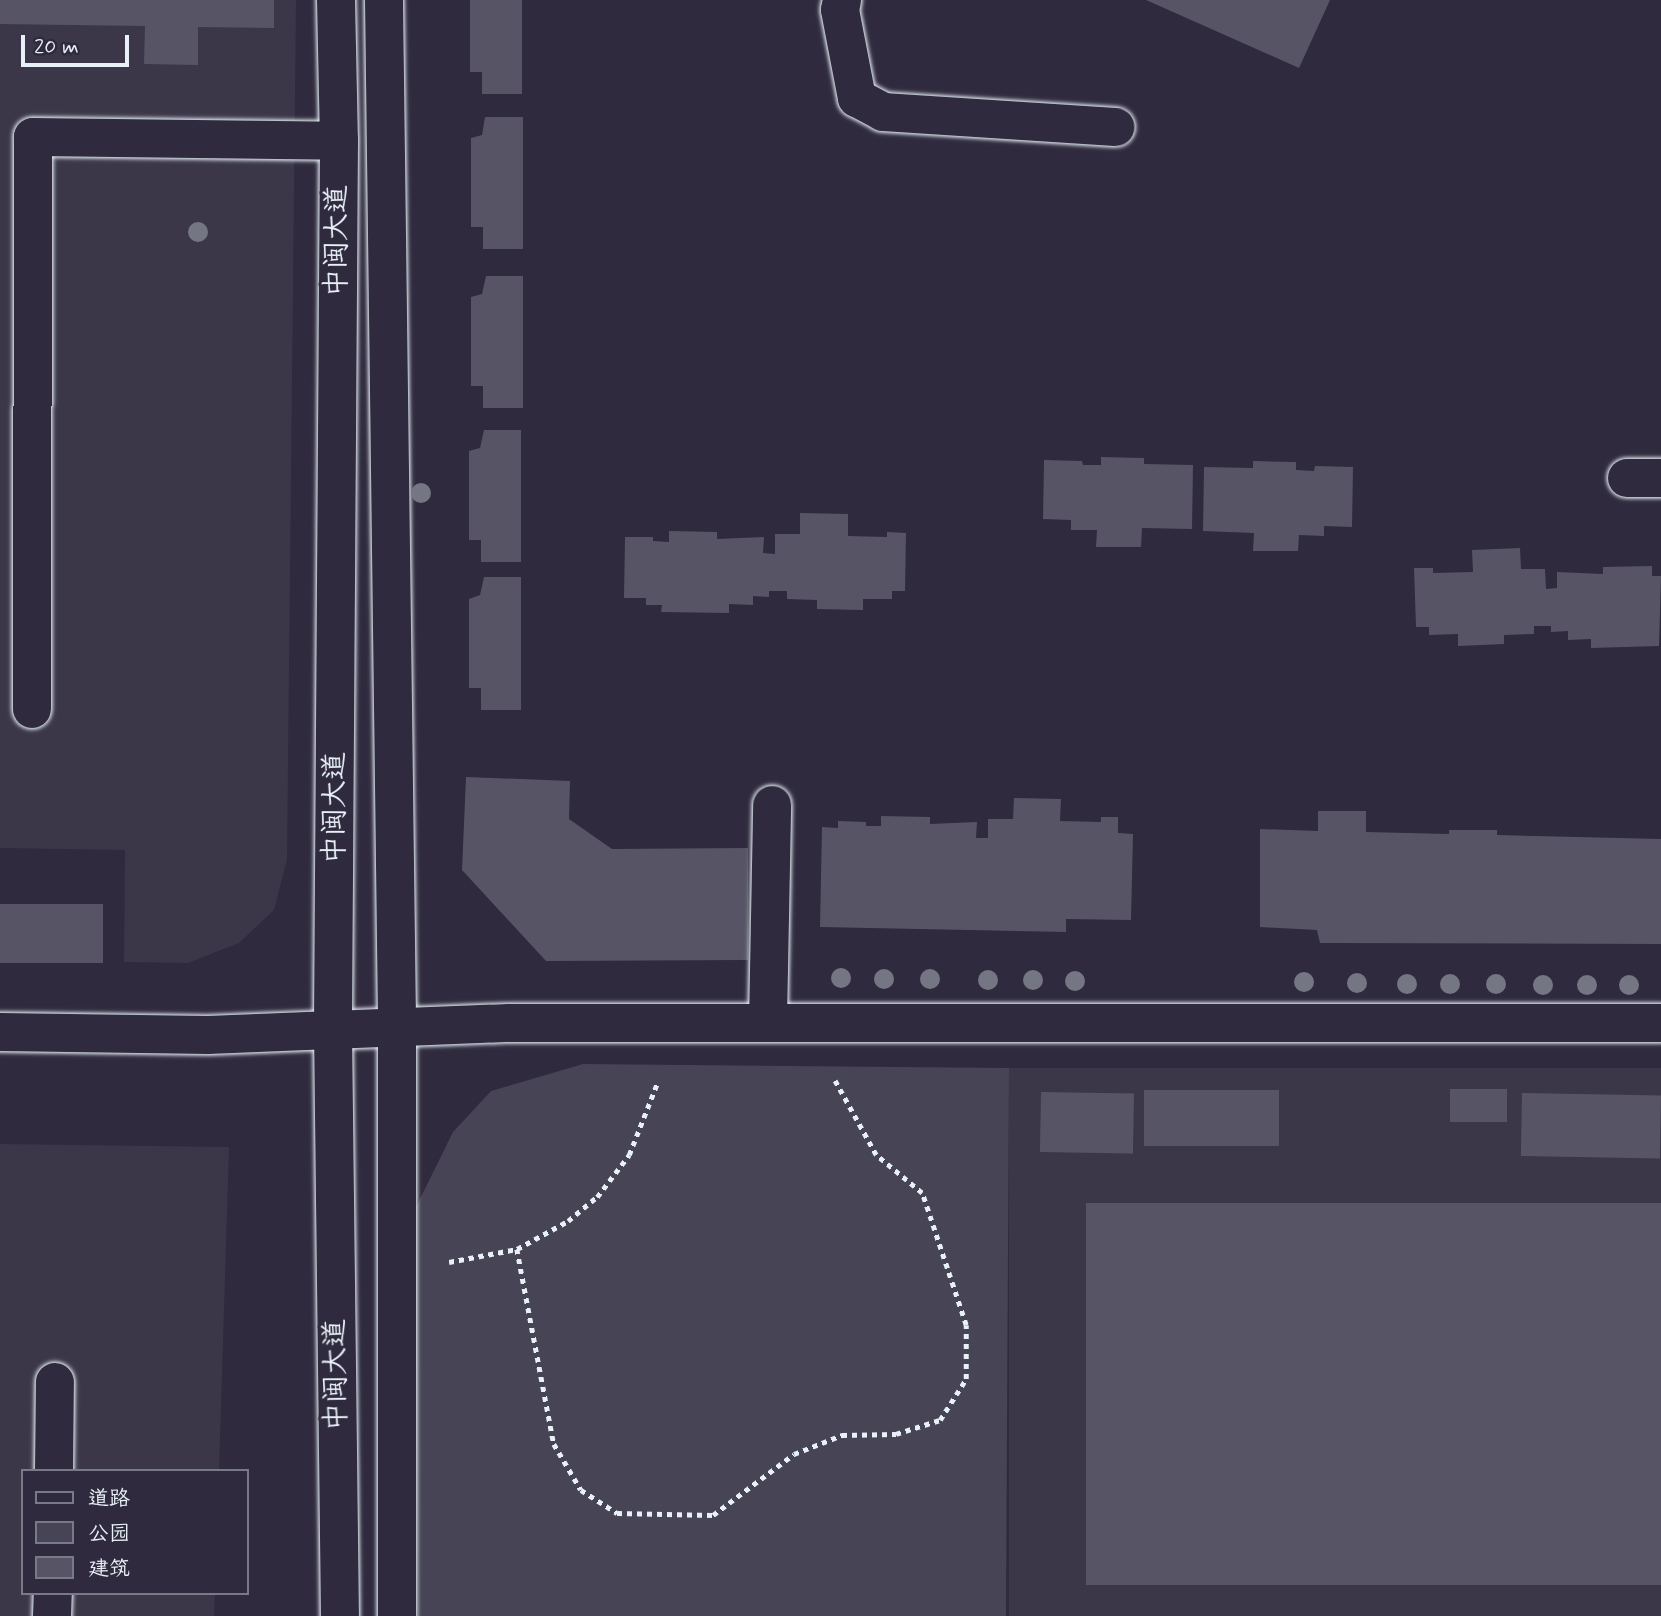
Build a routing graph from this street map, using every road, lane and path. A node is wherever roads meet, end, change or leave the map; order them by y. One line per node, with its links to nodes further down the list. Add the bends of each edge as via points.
1 (335, 0): 5 (main road, 中闽大道)
2 (384, 0): 10 (main road, 中闽大道)
3 (842, 0): 4 (main road, via 857,99 883,112)
4 (1116, 127)
5 (339, 141): 6 (main road, via 33,136); 11 (main road, 中闽大道)
6 (32, 709)
7 (772, 805): 8 (main road)
8 (768, 1022): 9 (main road); 10 (main road)
9 (1661, 1023)
10 (397, 1027): 11 (main road); 22 (main road, 中闽大道)
11 (333, 1030): 12 (main road, via 208,1035); 21 (main road, 中闽大道)
12 (0, 1032)
13 (658, 1081): 15 (path, via 629,1155 597,1197 568,1221)
14 (835, 1081): 15 (path, via 876,1155 922,1193 966,1325 966,1378 940,1420 897,1434 842,1435 794,1454 713,1515 617,1513 581,1490 554,1444)
15 (517, 1249): 16 (path)
16 (450, 1262)
17 (55, 1382): 18 (main road)
18 (54, 1469)
19 (53, 1595): 20 (main road)
20 (52, 1616)
21 (340, 1616)
22 (397, 1616)

